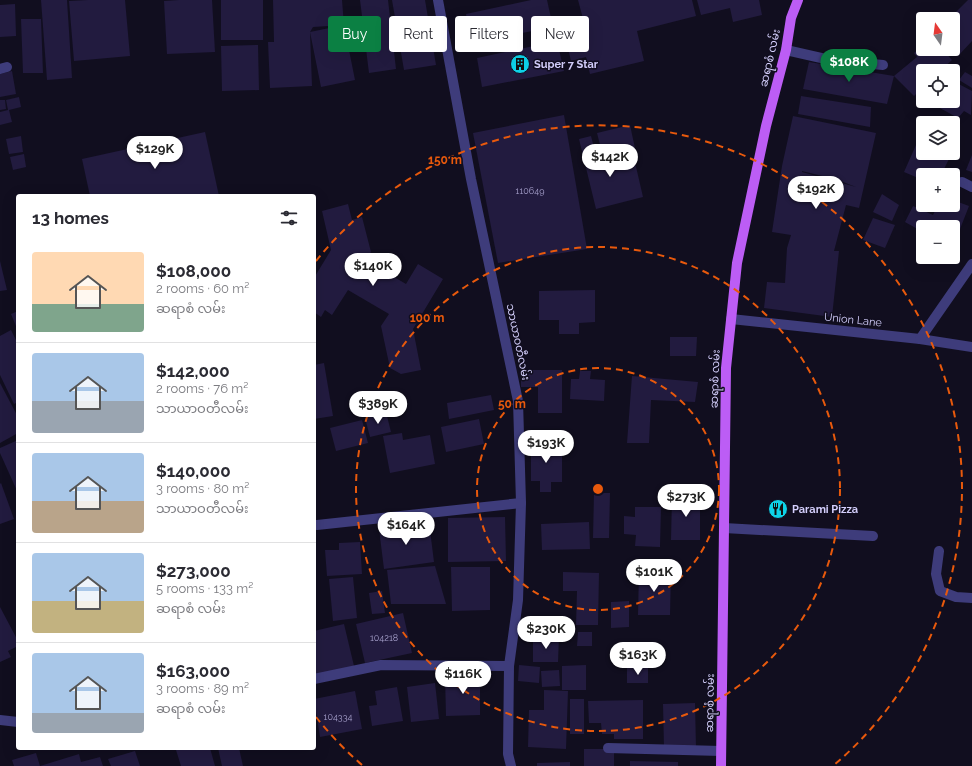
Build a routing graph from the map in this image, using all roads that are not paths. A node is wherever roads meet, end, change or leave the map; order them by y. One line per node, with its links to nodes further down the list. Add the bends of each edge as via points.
1 (438, 0): 11 (street, သာယာဝတီလမ်း, via 471,179 518,400)
2 (798, 0): 3 (main road, ဆရာစံ လမ်း, via 791,18)
3 (786, 50): 4 (street, via 830,60); 8 (main road, ဆရာစံ လမ်း, via 766,126 737,263)
4 (883, 65)
5 (962, 182): 6 (street)
6 (972, 187)
7 (972, 264): 9 (street)
8 (731, 319): 9 (street, Union Lane); 13 (main road, ဆရာစံ လမ်း, via 726,368)
9 (920, 339): 10 (street, Union Lane)
10 (972, 347)
11 (520, 503): 12 (street); 17 (street, သာယာဝတီလမ်း, via 518,600)
12 (317, 525)
13 (724, 528): 14 (street); 22 (main road, ဆရာစံ လမ်း)
14 (873, 536)
15 (939, 551): 16 (street, via 936,574 940,591 956,597)
16 (972, 598)
17 (509, 666): 18 (street, via 380,665); 23 (street, သာယာဝတီလမ်း, via 508,754)
18 (316, 679)
19 (0, 720): 20 (street)
20 (16, 722)
21 (608, 748): 22 (street)
22 (721, 751): 24 (main road, ဆရာစံ လမ်း)
23 (511, 766)
24 (722, 766)

